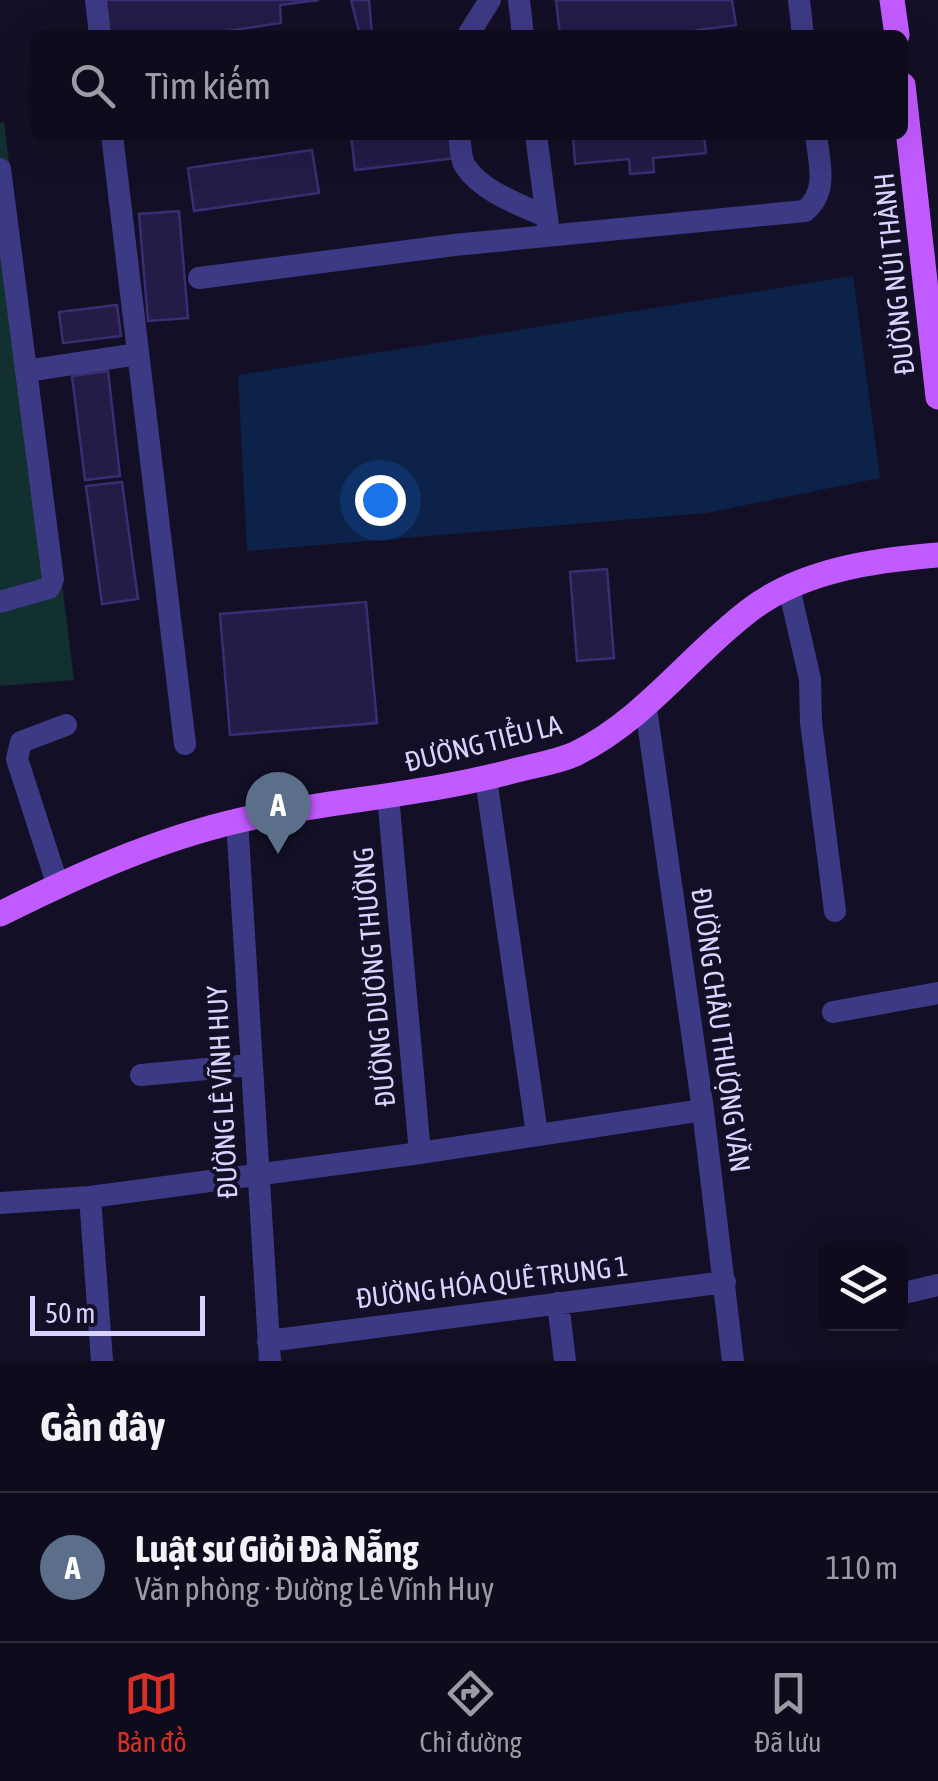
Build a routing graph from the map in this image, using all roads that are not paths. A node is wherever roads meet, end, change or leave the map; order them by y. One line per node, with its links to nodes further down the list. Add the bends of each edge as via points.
1 (96, 0): 6 (street)
2 (490, 0): 7 (street)
3 (519, 0): 8 (street)
4 (798, 0): 9 (street)
5 (892, 0): 10 (main road)
6 (99, 30)
7 (471, 30)
8 (523, 30)
9 (802, 30)
10 (896, 30)
11 (908, 110): 17 (main road, ĐƯỜNG NÚI THÀNH)
12 (113, 140): 20 (street)
13 (461, 140): 18 (street, via 463,163 472,173)
14 (537, 140): 18 (street)
15 (816, 140): 18 (street, via 820,191 805,210)
16 (0, 169): 21 (street)
17 (927, 207): 22 (main road, ĐƯỜNG NÚI THÀNH)
18 (548, 227): 19 (street)
19 (199, 278)
20 (138, 354): 21 (street); 29 (street)
21 (26, 371): 26 (street, via 53,579 48,588)
22 (938, 389): 23 (main road, ĐƯỜNG NÚI THÀNH)
23 (938, 397)
24 (938, 554): 25 (main road, ĐƯỜNG TIỂU LA, via 845,569)
25 (789, 588): 27 (main road, ĐƯỜNG TIỂU LA, via 753,607); 34 (street, via 810,679)
26 (0, 602)
27 (646, 708): 30 (main road, ĐƯỜNG TIỂU LA, via 570,756); 40 (street, ĐƯỜNG CHÂU THƯỢNG VĂN)
28 (66, 725): 33 (street, via 17,749)
29 (186, 744)
30 (486, 779): 31 (main road, ĐƯỜNG TIỂU LA); 41 (street)
31 (388, 796): 32 (main road, ĐƯỜNG TIỂU LA); 42 (street, ĐƯỜNG DƯƠNG THƯỜNG)
32 (237, 820): 33 (main road, ĐƯỜNG TIỂU LA); 38 (street, ĐƯỜNG LÊ VĨNH HUY)
33 (58, 886): 35 (main road, ĐƯỜNG TIỂU LA)
34 (835, 911)
35 (0, 914)
36 (938, 992): 37 (street)
37 (833, 1012)
38 (250, 1065): 39 (street); 43 (street, ĐƯỜNG LÊ VĨNH HUY)
39 (141, 1075)
40 (703, 1110): 41 (street); 46 (street, ĐƯỜNG CHÂU THƯỢNG VĂN)
41 (537, 1134): 42 (street)
42 (420, 1154): 43 (street)
43 (256, 1174): 44 (street); 50 (street, ĐƯỜNG LÊ VĨNH HUY)
44 (90, 1196): 45 (street); 51 (street)
45 (0, 1203)
46 (725, 1282): 49 (street, ĐƯỜNG HÓA QUÊ TRUNG 1); 53 (street, ĐƯỜNG CHÂU THƯỢNG VĂN)
47 (938, 1285): 48 (street)
48 (908, 1292)
49 (558, 1303): 50 (street, ĐƯỜNG HÓA QUÊ TRUNG 1); 52 (street)
50 (269, 1351)
51 (102, 1361)
52 (565, 1361)
53 (733, 1361)

